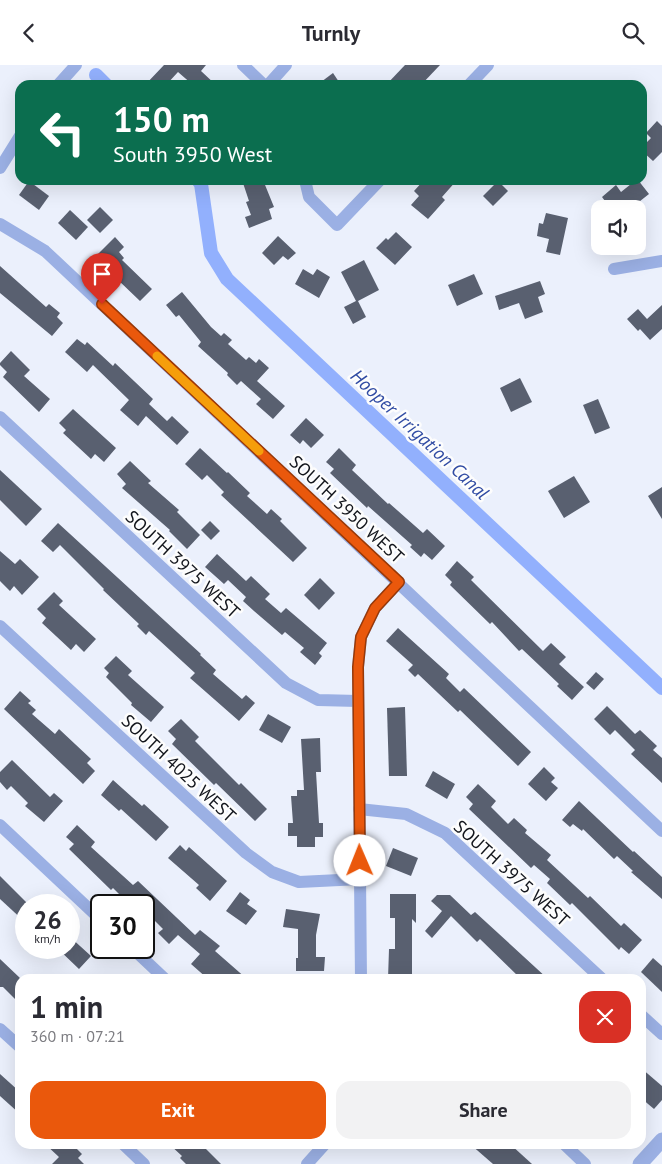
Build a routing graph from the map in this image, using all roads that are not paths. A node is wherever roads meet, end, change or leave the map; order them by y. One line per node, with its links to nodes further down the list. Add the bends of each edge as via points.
1 (76, 65): 5 (street)
2 (243, 65): 6 (street)
3 (286, 65): 7 (street)
4 (488, 65): 8 (street)
5 (62, 80)
6 (260, 80)
7 (271, 80)
8 (474, 80)
9 (5, 147): 10 (street)
10 (0, 168)
11 (306, 185): 12 (street, via 309,197 337,225)
12 (375, 185)
13 (0, 224): 17 (street, SOUTH 3950 WEST, via 45,251)
14 (662, 261): 15 (street)
15 (614, 269)
16 (0, 417): 19 (street, SOUTH 3975 WEST, via 286,683 318,700)
17 (399, 582): 19 (street, via 375,608 361,637); 22 (street, SOUTH 3950 WEST)
18 (0, 626): 23 (street, SOUTH 4025 WEST, via 246,853 272,872 299,882)
19 (358, 701): 20 (street)
20 (359, 809): 23 (street); 28 (street, SOUTH 3975 WEST, via 406,814 445,833)
21 (0, 825): 24 (street)
22 (662, 831)
23 (360, 879): 27 (street)
24 (90, 910)
25 (144, 959): 26 (street)
26 (160, 974)
27 (361, 974)
28 (597, 974)
29 (646, 1020): 31 (street)
30 (0, 1029): 32 (street)
31 (662, 1034)
32 (15, 1042)
33 (662, 1140): 40 (street)
34 (128, 1149): 37 (street)
35 (321, 1149): 38 (street)
36 (569, 1149): 39 (street)
37 (144, 1164)
38 (307, 1164)
39 (585, 1164)
40 (640, 1164)

